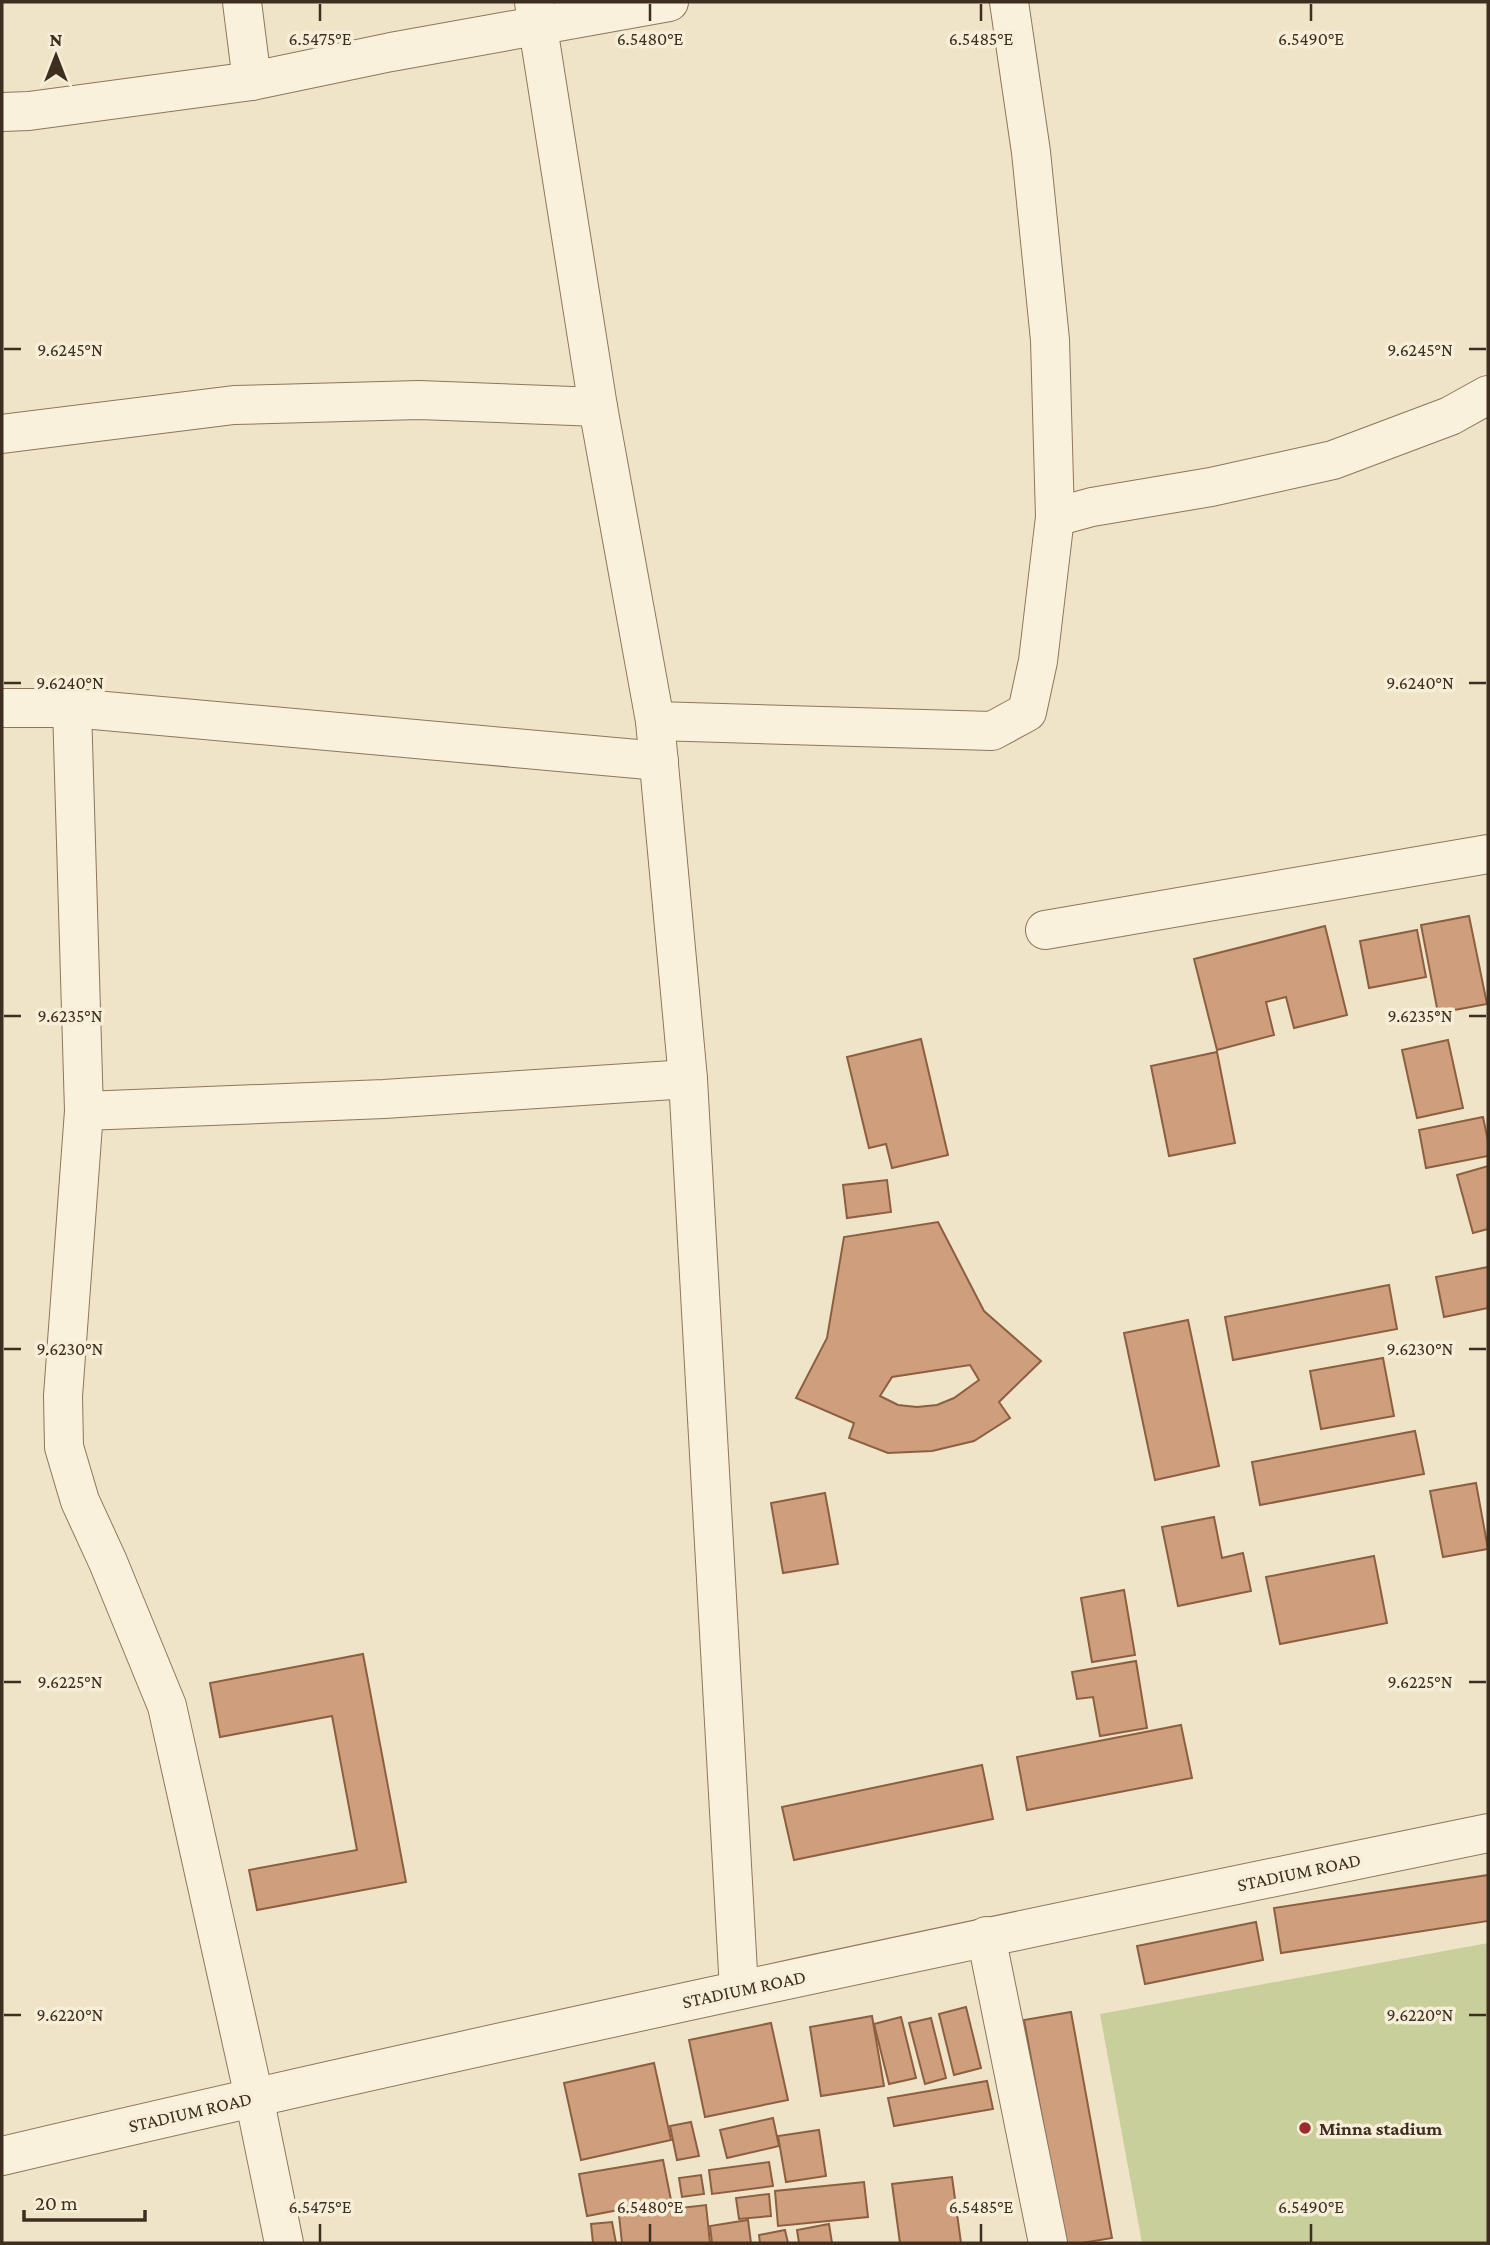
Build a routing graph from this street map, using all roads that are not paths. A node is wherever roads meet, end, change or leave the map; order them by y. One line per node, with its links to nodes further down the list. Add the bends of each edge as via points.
1 (242, 2): 5 (street)
2 (669, 2): 4 (street)
3 (1009, 2): 10 (street, via 1031,152 1050,340)
4 (536, 13): 5 (street); 8 (street)
5 (252, 81): 6 (street)
6 (2, 112)
7 (1488, 395): 10 (street, via 1450,416 1333,460)
8 (598, 407): 9 (street, via 419,400 234,405); 13 (street)
9 (2, 433)
10 (1055, 517): 13 (street, via 1038,661 1027,712 992,731)
11 (2, 708): 12 (street)
12 (72, 708): 14 (street); 18 (street)
13 (655, 720): 14 (street)
14 (659, 761): 17 (street)
15 (1488, 854): 16 (street)
16 (1045, 930)
17 (688, 1079): 18 (street, via 384,1099); 21 (street)
18 (84, 1111): 22 (street, via 63,1396 64,1447 80,1501 167,1706)
19 (1488, 1833): 20 (street, STADIUM ROAD)
20 (986, 1936): 21 (street, STADIUM ROAD); 25 (street)
21 (740, 1990): 22 (street, STADIUM ROAD)
22 (254, 2097): 23 (street, STADIUM ROAD); 24 (street)
23 (2, 2156)
24 (284, 2243)
25 (1048, 2243)

